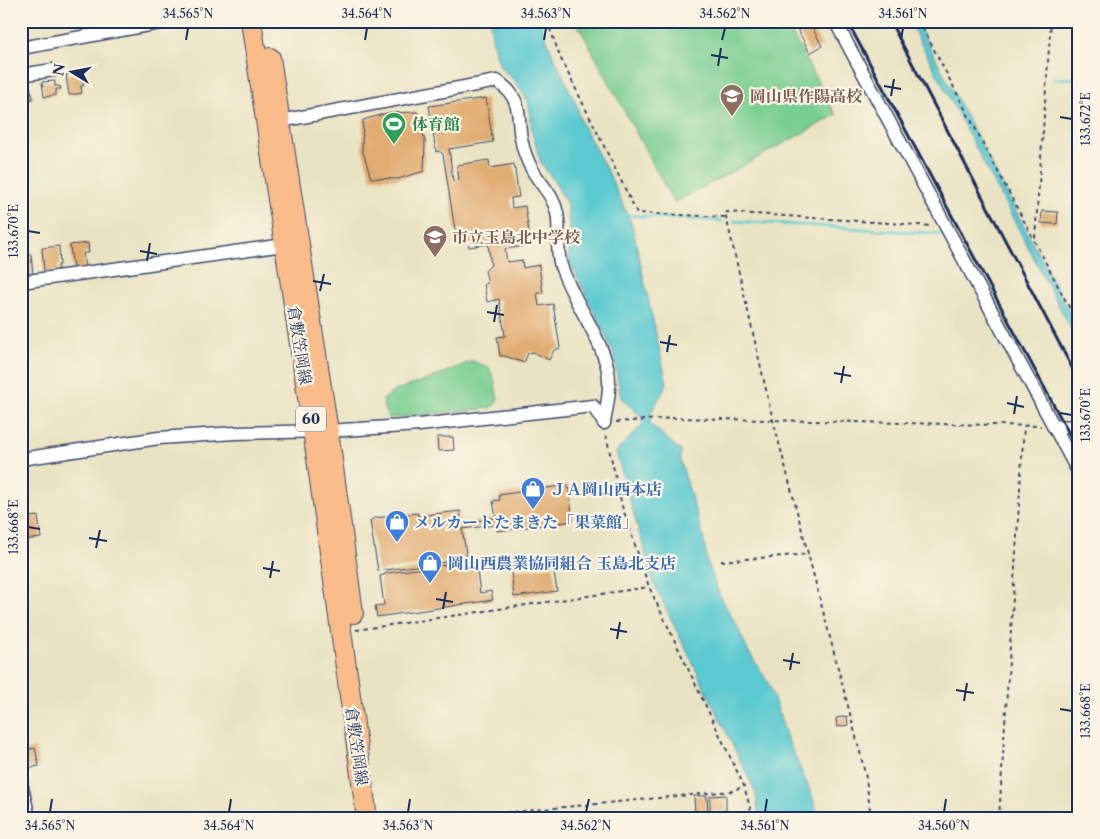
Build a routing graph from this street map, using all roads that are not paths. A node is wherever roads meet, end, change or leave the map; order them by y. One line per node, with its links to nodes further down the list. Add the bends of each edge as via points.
1 (171, 21): 5 (street)
2 (250, 21): 8 (main road, 倉敷笠岡線 / 60)
3 (264, 21): 8 (main road, 倉敷笠岡線 / 60)
4 (835, 21): 11 (street)
5 (21, 48)
6 (53, 70): 7 (street)
7 (21, 75)
8 (273, 121): 9 (main road, 倉敷笠岡線 / 60); 13 (street, via 497,82 512,94 525,152 557,212 557,249 561,265 594,332 607,367 609,391 604,423 593,406 419,425)
9 (292, 244): 10 (street); 13 (main road, 倉敷笠岡線 / 60)
10 (21, 282)
11 (1054, 426): 12 (street); 15 (street)
12 (1079, 427)
13 (320, 431): 14 (street, via 159,438); 18 (main road, 倉敷笠岡線 / 60); 19 (main road, 倉敷笠岡線 / 60, via 355,630)
14 (21, 459)
15 (1079, 473)
16 (21, 783): 17 (street)
17 (28, 818)
18 (367, 818)
19 (380, 818)

